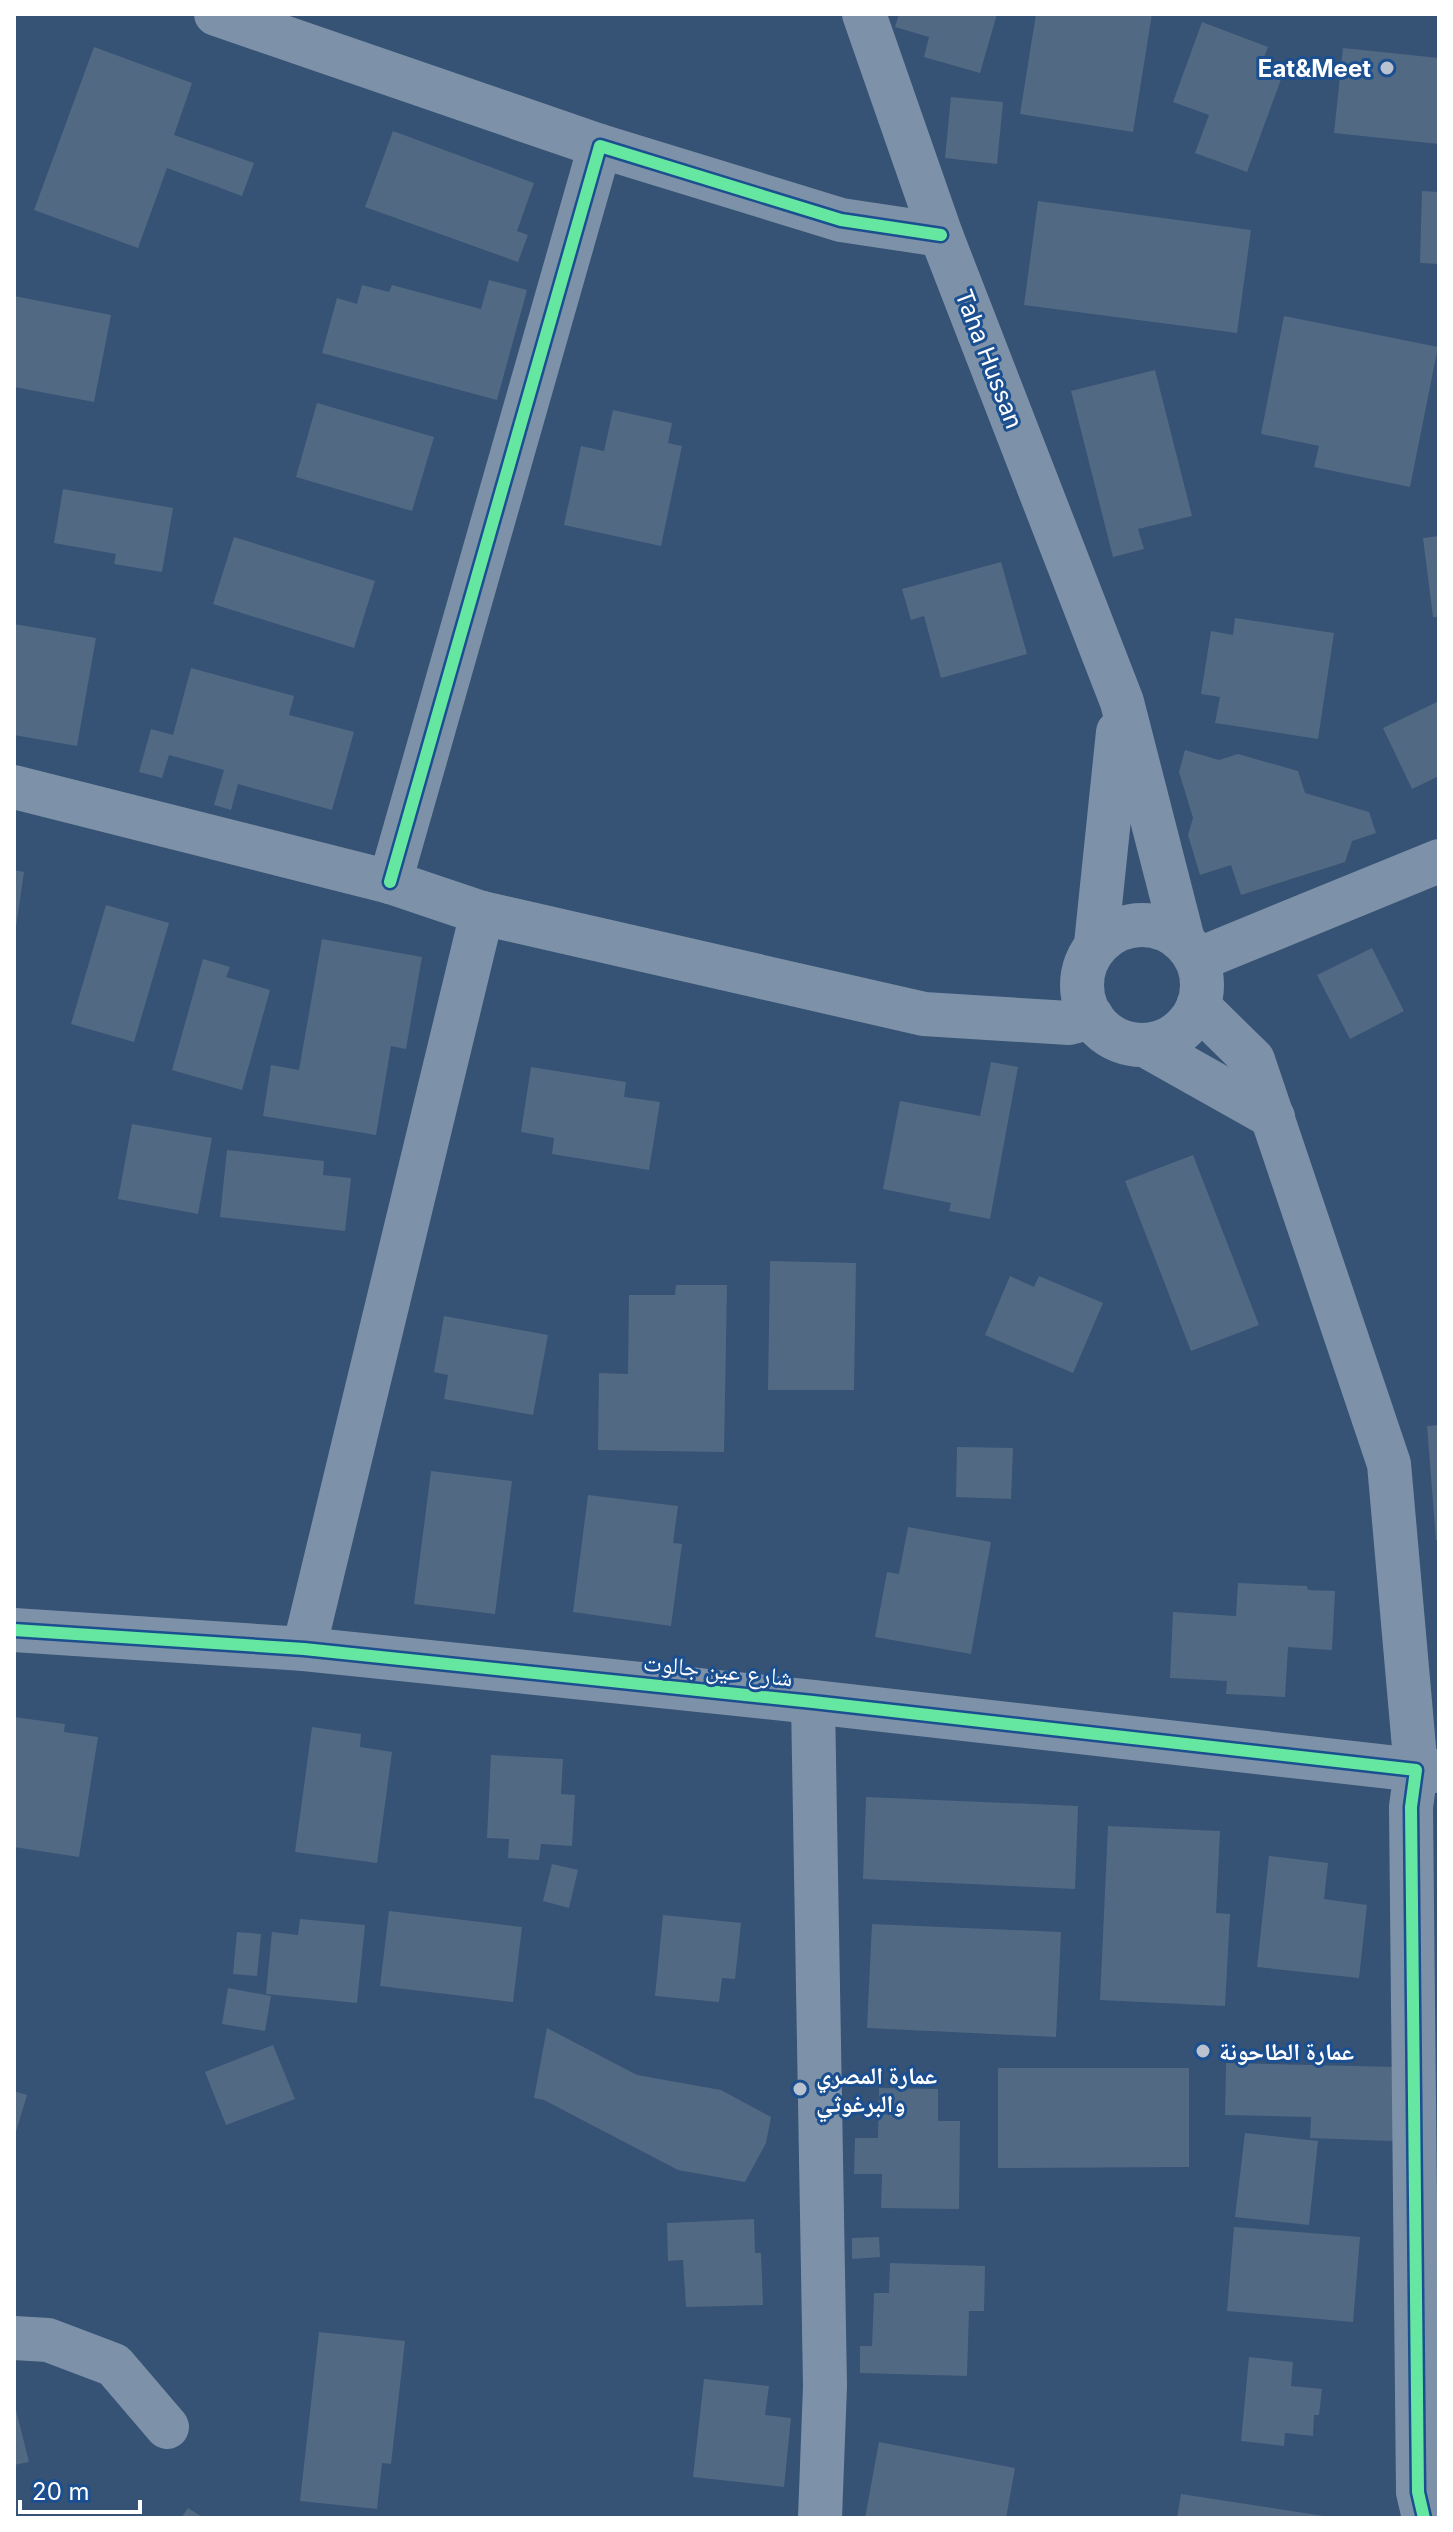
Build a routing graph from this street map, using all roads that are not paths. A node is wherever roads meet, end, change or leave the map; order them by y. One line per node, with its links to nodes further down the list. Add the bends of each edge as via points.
1 (216, 14): 3 (street)
2 (864, 14): 4 (street, Taha Hussan)
3 (600, 146): 4 (street, via 841,220); 8 (street)
4 (941, 235): 5 (street, Taha Hussan)
5 (1122, 702): 10 (street); 11 (street, Taha Hussan)
6 (14, 787): 8 (street)
7 (1439, 861): 11 (street)
8 (390, 882): 9 (street)
9 (482, 913): 13 (street, via 924,1014 1069,1023); 17 (street)
10 (1096, 944): 11 (street, via 1116,930 1139,925 1162,928); 13 (street, via 1081,987)
11 (1190, 950): 12 (street, via 1202,982)
12 (1198, 1006): 14 (street, via 1186,1026 1167,1040); 15 (street, via 1253,1060)
13 (1092, 1017): 14 (street, via 1121,1042)
14 (1145, 1045): 15 (street)
15 (1273, 1117): 19 (street, via 1389,1464)
16 (14, 1630): 17 (street, شارع عين جالوت)
17 (304, 1649): 18 (street, شارع عين جالوت)
18 (813, 1702): 19 (street, شارع عين جالوت); 22 (street, via 825,2386)
19 (1428, 1771): 23 (street, via 1411,1807 1418,2492)
20 (14, 2338): 21 (street, via 48,2340 114,2365)
21 (167, 2427)
22 (820, 2518)
23 (1424, 2518)

